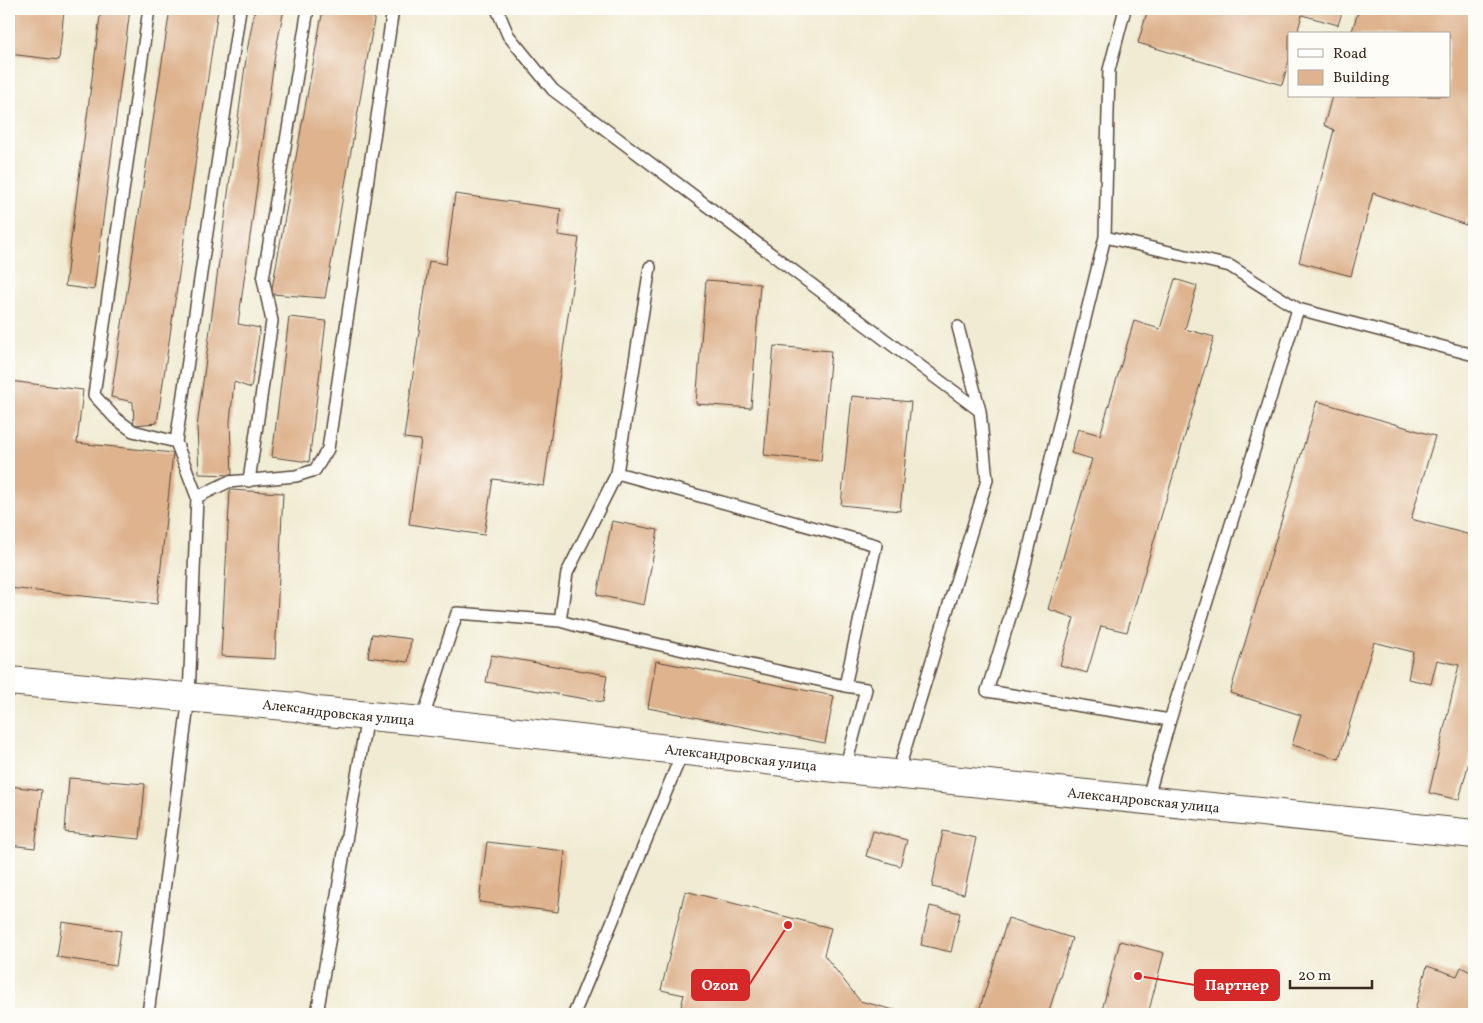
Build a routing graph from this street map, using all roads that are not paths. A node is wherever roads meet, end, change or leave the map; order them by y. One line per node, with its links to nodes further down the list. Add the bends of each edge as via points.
1 (149, 9): 13 (lane, via 94,395 115,418 133,431)
2 (240, 9): 13 (lane)
3 (308, 9): 15 (lane, via 263,280 272,321)
4 (393, 9): 15 (lane, via 328,449 315,470 296,476)
5 (497, 9): 12 (lane, via 508,35 553,90)
6 (1125, 9): 7 (lane, via 1109,70)
7 (1104, 237): 9 (lane, via 1230,266); 22 (lane, via 1020,585 987,691)
8 (650, 267): 14 (lane)
9 (1298, 309): 11 (lane); 22 (lane)
10 (958, 327): 12 (lane)
11 (1474, 356)
12 (980, 411): 26 (lane, via 987,480)
13 (176, 442): 16 (lane)
14 (617, 473): 17 (lane, via 567,573); 19 (lane, via 876,545)
15 (249, 481): 16 (lane, via 228,482)
16 (197, 498): 20 (lane)
17 (560, 620): 19 (lane); 23 (lane, via 457,613)
18 (9, 681): 20 (street, Александровская улица)
19 (845, 686): 25 (lane, via 866,689)
20 (189, 697): 21 (street, Александровская улица); 29 (lane)
21 (367, 716): 23 (street, Александровская улица); 30 (lane)
22 (1170, 720): 27 (lane)
23 (422, 721): 24 (street, Александровская улица)
24 (683, 751): 25 (street, Александровская улица); 31 (lane)
25 (845, 769): 26 (street, Александровская улица)
26 (897, 775): 27 (street, Александровская улица)
27 (1146, 800): 28 (street, Александровская улица)
28 (1474, 834)
29 (148, 1014)
30 (317, 1014)
31 (574, 1014)

